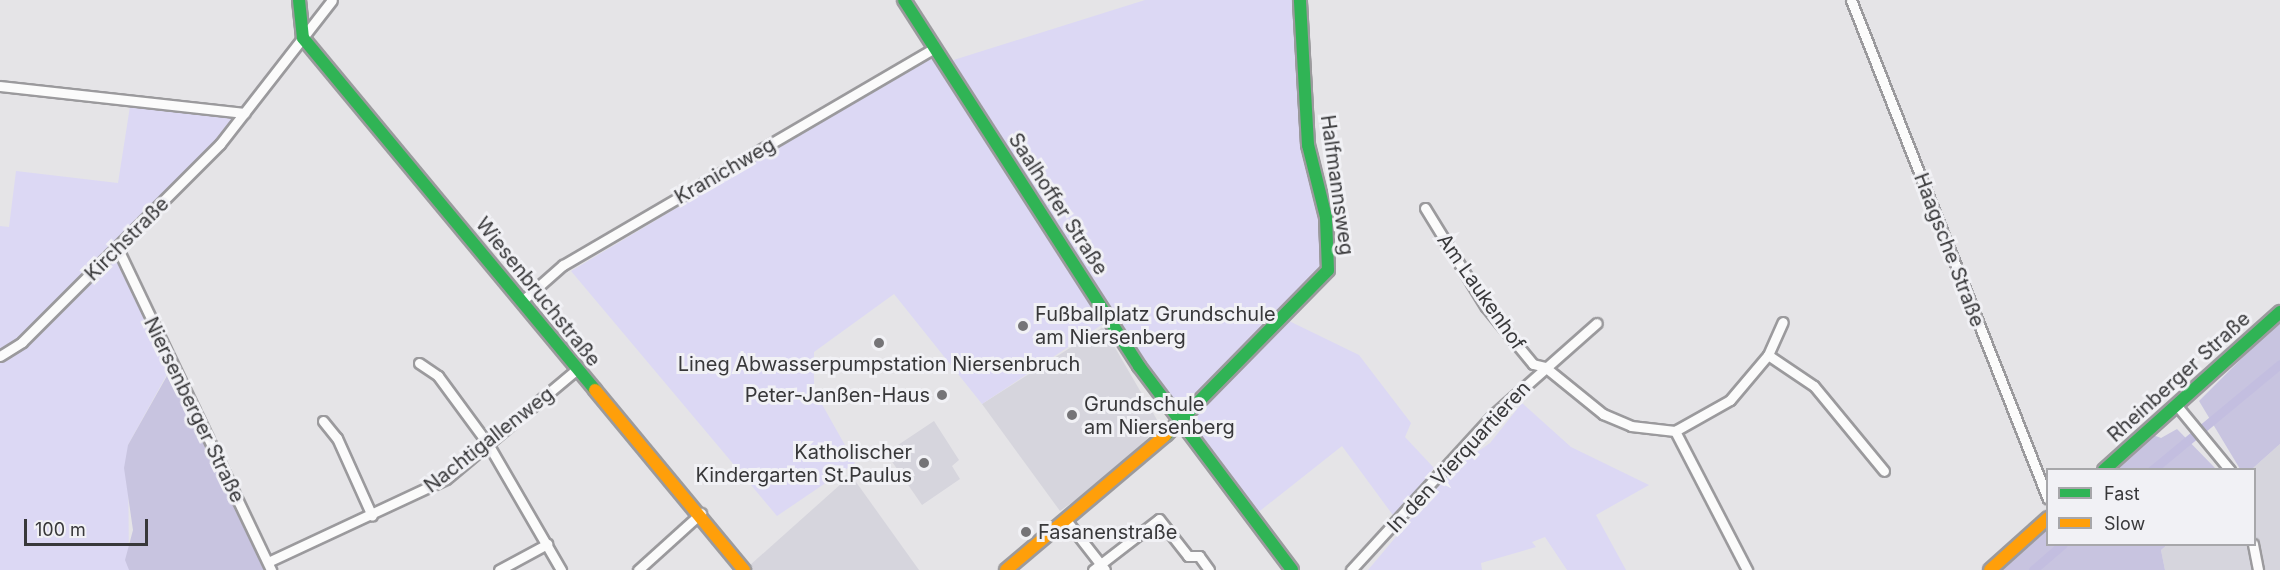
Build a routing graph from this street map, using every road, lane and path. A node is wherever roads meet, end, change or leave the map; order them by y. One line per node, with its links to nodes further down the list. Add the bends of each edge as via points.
1 (299, 0): 6 (street)
2 (332, 0): 6 (street, Kirchstraße)
3 (904, 0): 7 (street, Saalhoffer Straße)
4 (1300, 0): 23 (street, Halfmannsweg, via 1308,145 1326,217 1328,270)
5 (1851, 0): 29 (street, Haagsche Straße)
6 (303, 38): 9 (street, Kirchstraße); 12 (street, Wiesenbruchstraße)
7 (934, 48): 12 (street, Kranichweg, via 563,265); 23 (street, Saalhoffer Straße)
8 (0, 86): 9 (street)
9 (245, 113): 11 (street, Kirchstraße)
10 (1425, 208): 19 (street, Am Laukenhof, via 1486,307 1533,364)
11 (118, 249): 17 (street, Kirchstraße, via 22,342); 36 (street, Niersenberger Straße)
12 (521, 302): 20 (street, Wiesenbruchstraße)
13 (2280, 312): 21 (street, Rheinberger Straße)
14 (1783, 322): 16 (street)
15 (1596, 323): 19 (street, In den Vierquartieren)
16 (1768, 355): 24 (street, via 1730,400); 28 (street, via 1814,386)
17 (0, 356)
18 (419, 363): 25 (street, via 438,376)
19 (1545, 367): 24 (street, Am Laukenhof, via 1603,414 1631,426); 45 (street, In den Vierquartieren, via 1480,428)
20 (576, 370): 25 (street, Nachtigallenweg); 30 (street, Wiesenbruchstraße)
21 (2178, 407): 26 (street, Rheinberger Straße); 27 (street)
22 (323, 421): 31 (street, via 337,438)
23 (1180, 424): 32 (street); 44 (street, Saalhoffer Straße)
24 (1675, 431): 46 (street)
25 (488, 444): 31 (street, Nachtigallenweg, via 446,479); 34 (street)
26 (2106, 468)
27 (2228, 468)
28 (1884, 471)
29 (2046, 494)
30 (701, 513): 40 (street); 41 (street, Wiesenbruchstraße)
31 (372, 516): 36 (street, Nachtigallenweg)
32 (1066, 520): 37 (street); 42 (street)
33 (2046, 520): 47 (street)
34 (547, 544): 38 (street); 39 (street)
35 (2253, 546): 48 (street)
36 (269, 566)
37 (1100, 568): 43 (street, via 1159,519 1188,556 1199,556)
38 (499, 570)
39 (561, 570)
40 (638, 570)
41 (744, 570)
42 (1006, 570)
43 (1209, 570)
44 (1292, 570)
45 (1351, 570)
46 (1746, 570)
47 (1989, 570)
48 (2258, 570)

